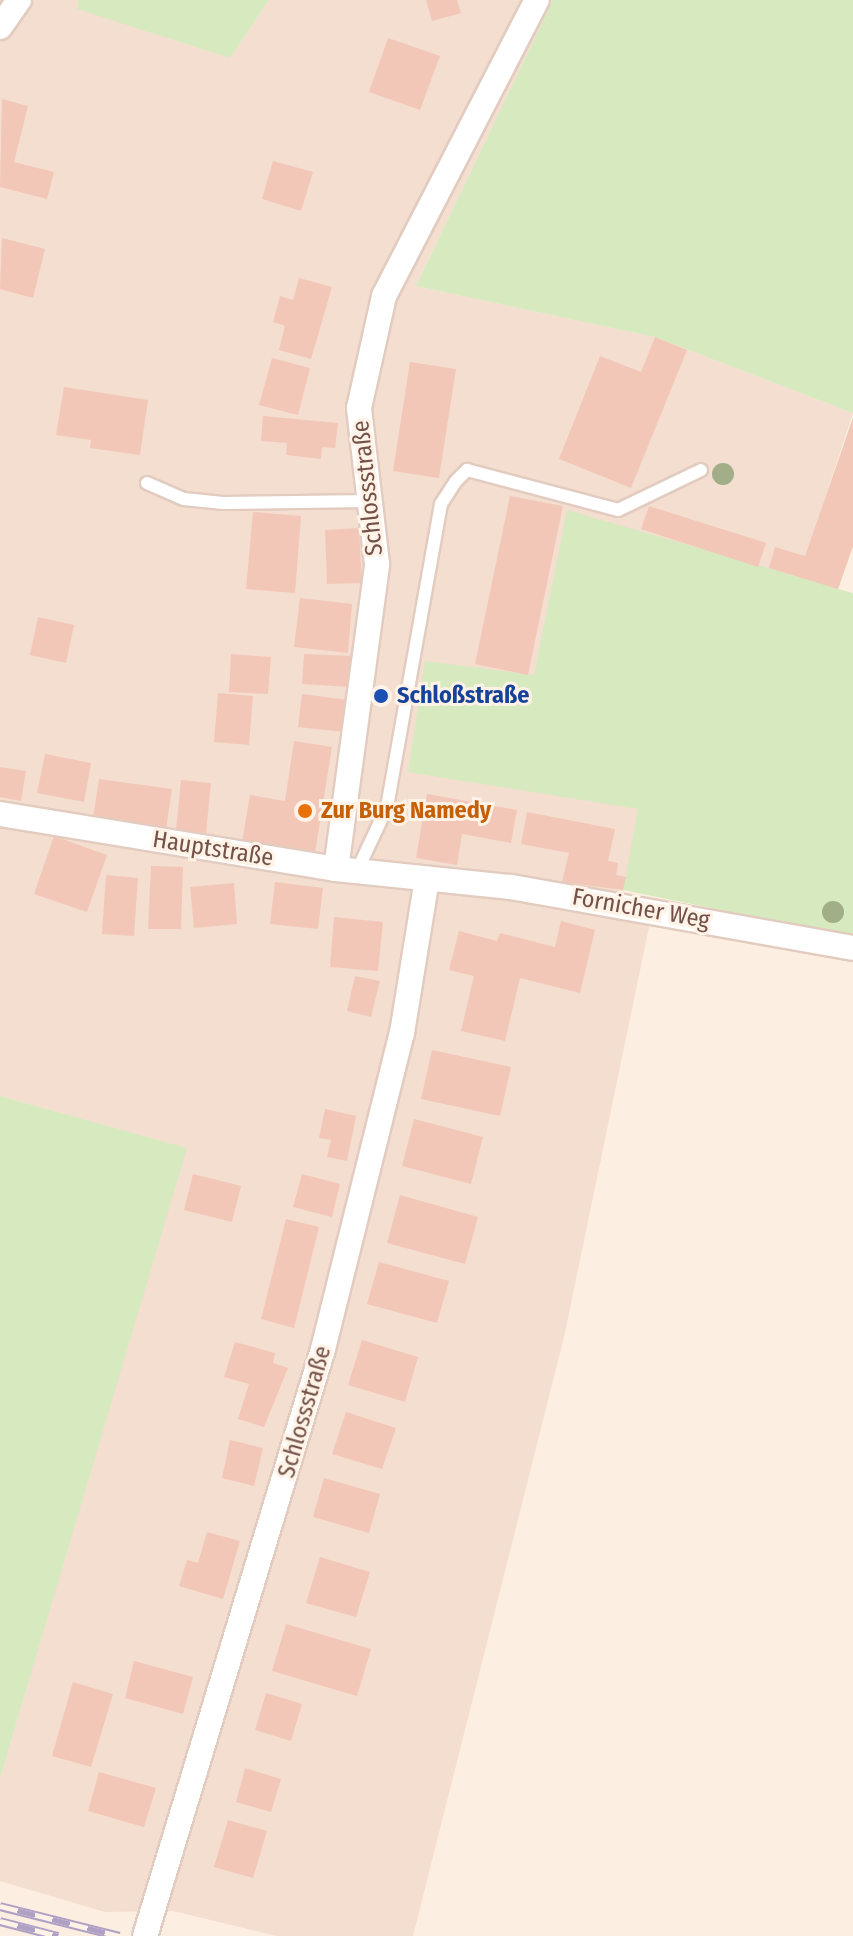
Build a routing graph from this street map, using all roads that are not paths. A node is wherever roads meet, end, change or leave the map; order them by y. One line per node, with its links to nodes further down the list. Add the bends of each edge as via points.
1 (19, 0): 3 (street)
2 (537, 0): 6 (street, Schlossstraße, via 384,296 359,408)
3 (0, 27)
4 (701, 470): 8 (lane, via 618,510 467,470 441,504 387,807)
5 (147, 483): 6 (lane, via 184,499 223,503)
6 (370, 501): 8 (street, Schlossstraße, via 377,564)
7 (0, 814): 8 (street, Hauptstraße)
8 (346, 870): 9 (street, Hauptstraße)
9 (427, 879): 10 (street, Fornicher Weg, via 618,904); 11 (street, Schlossstraße, via 402,1033 343,1278)
10 (853, 948)
11 (145, 1936)

